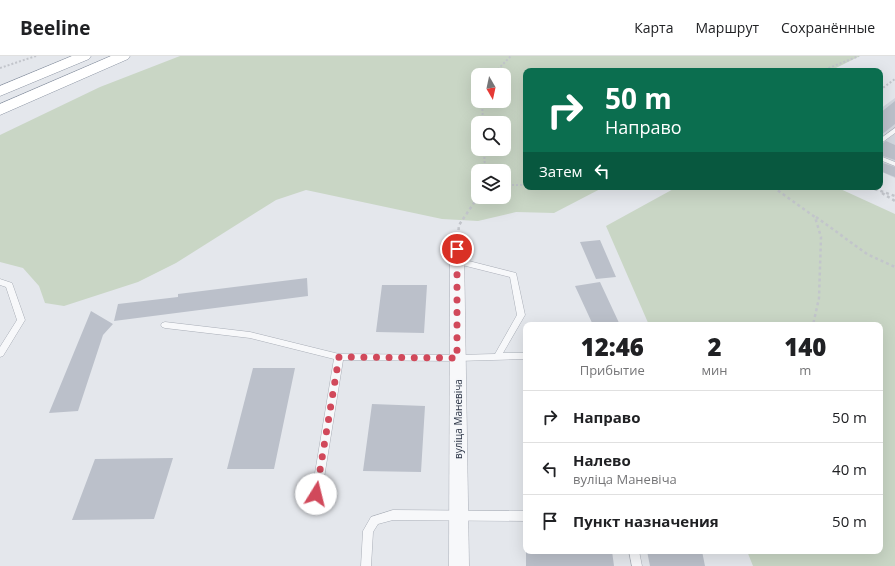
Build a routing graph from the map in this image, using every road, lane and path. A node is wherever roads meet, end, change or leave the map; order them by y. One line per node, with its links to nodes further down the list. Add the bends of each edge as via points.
1 (36, 56): 6 (path)
2 (83, 56): 9 (highway); 12 (highway)
3 (123, 56): 13 (highway)
4 (511, 56): 7 (path)
5 (859, 56): 8 (path)
6 (0, 68)
7 (499, 68)
8 (826, 68)
9 (0, 79)
10 (895, 79): 11 (path)
11 (883, 88)
12 (0, 92)
13 (0, 110)
14 (895, 130): 15 (lane)
15 (888, 135): 16 (lane); 17 (lane)
16 (895, 138)
17 (883, 139)
18 (883, 159): 19 (lane)
19 (895, 164)
20 (523, 184): 21 (path)
21 (511, 185)
22 (777, 190): 27 (path)
23 (878, 191): 24 (path); 25 (path)
24 (895, 196)
25 (895, 201)
26 (473, 204): 28 (path, via 459,224)
27 (815, 217): 29 (path, via 867,254); 31 (path, via 821,236 819,298)
28 (457, 255): 36 (lane, via 513,275 521,315); 37 (street, вуліца Маневіча)
29 (895, 267)
30 (0, 282): 33 (lane, via 9,285 21,320)
31 (814, 322)
32 (165, 325): 35 (lane, via 250,335)
33 (0, 354)
34 (523, 356): 36 (lane)
35 (339, 357): 37 (lane); 38 (lane)
36 (497, 357): 37 (lane)
37 (457, 358): 39 (street, вуліца Маневіча)
38 (314, 509)
39 (458, 516): 40 (lane); 42 (lane, via 392,515 375,520 368,530); 43 (street, вуліца Маневіча)
40 (523, 516)
41 (635, 554): 44 (lane)
42 (366, 566)
43 (459, 566)
44 (637, 566)

